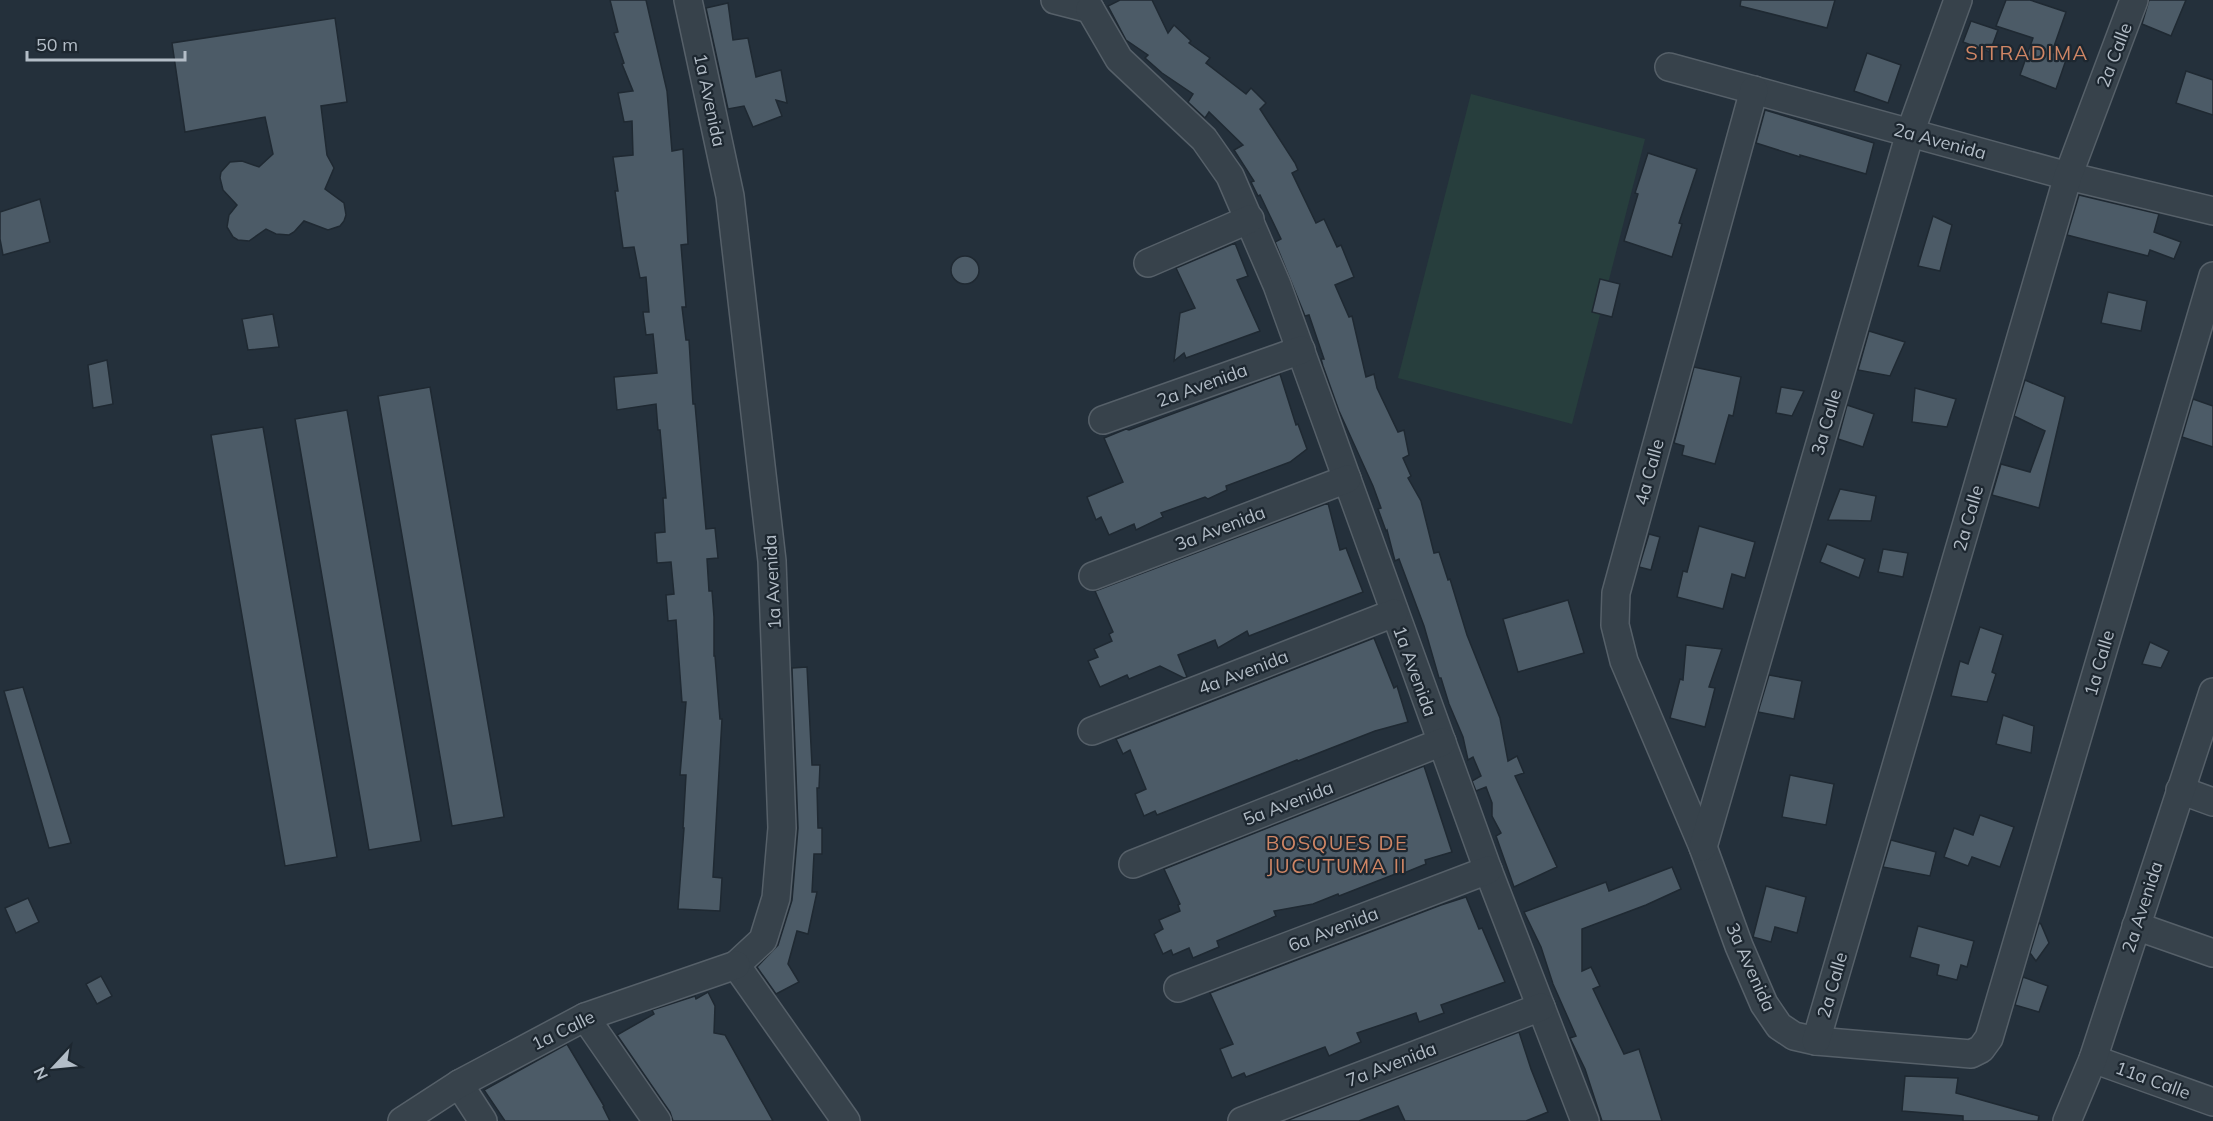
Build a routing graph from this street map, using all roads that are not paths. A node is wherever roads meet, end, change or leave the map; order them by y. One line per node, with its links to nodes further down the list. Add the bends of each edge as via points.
1 (688, 0): 29 (street, 1a Avenida, via 730,196 772,561 782,828 776,898 764,940)
2 (1055, 0): 5 (street)
3 (1958, 0): 8 (street, 3a Calle)
4 (2134, 0): 9 (street, 2a Calle)
5 (1091, 5): 11 (street, 1a Avenida, via 1119,59 1204,139 1230,176)
6 (1669, 67): 7 (street, 2a Avenida)
7 (1754, 90): 8 (street, 2a Avenida); 24 (street, 4a Calle, via 1616,593 1614,625 1624,661)
8 (1910, 133): 9 (street, 2a Avenida); 24 (street, 3a Calle)
9 (2068, 176): 10 (street, 2a Avenida); 33 (street, 2a Calle)
10 (2213, 211)
11 (1250, 219): 12 (street); 14 (street, 1a Avenida)
12 (1148, 263)
13 (2213, 276): 34 (street, 1a Calle, via 1989,1038)
14 (1300, 350): 15 (street, 2a Avenida); 16 (street, 1a Avenida)
15 (1103, 420)
16 (1347, 479): 17 (street, 3a Avenida); 18 (street, 1a Avenida)
17 (1094, 576)
18 (1394, 613): 20 (street, 4a Avenida); 21 (street, 1a Avenida)
19 (2213, 692): 22 (street, 2a Avenida)
20 (1092, 731)
21 (1442, 742): 25 (street, 5a Avenida); 26 (street, 1a Avenida)
22 (2180, 790): 23 (street); 27 (street, 2a Avenida)
23 (2213, 802)
24 (1703, 847): 33 (street, 3a Avenida, via 1764,1004 1779,1026 1794,1036)
25 (1133, 864)
26 (1488, 870): 30 (street, 6a Avenida); 31 (street, 1a Avenida)
27 (2136, 926): 28 (street); 35 (street, 2a Avenida)
28 (2213, 953)
29 (736, 965): 32 (street, 1a Calle); 41 (street)
30 (1178, 988)
31 (1541, 1006): 42 (street, 7a Avenida); 43 (street, 1a Avenida)
32 (585, 1017): 36 (street, 1a Calle); 40 (street)
33 (1816, 1041): 34 (street, 3a Avenida, via 1971,1054)
34 (1981, 1049)
35 (2093, 1059): 37 (street, 11a Calle); 44 (street, 2a Avenida)
36 (459, 1084): 38 (street, 1a Calle); 39 (street)
37 (2213, 1102)
38 (402, 1121)
39 (483, 1121)
40 (657, 1121)
41 (846, 1121)
42 (1242, 1121)
43 (1585, 1121)
44 (2067, 1121)

